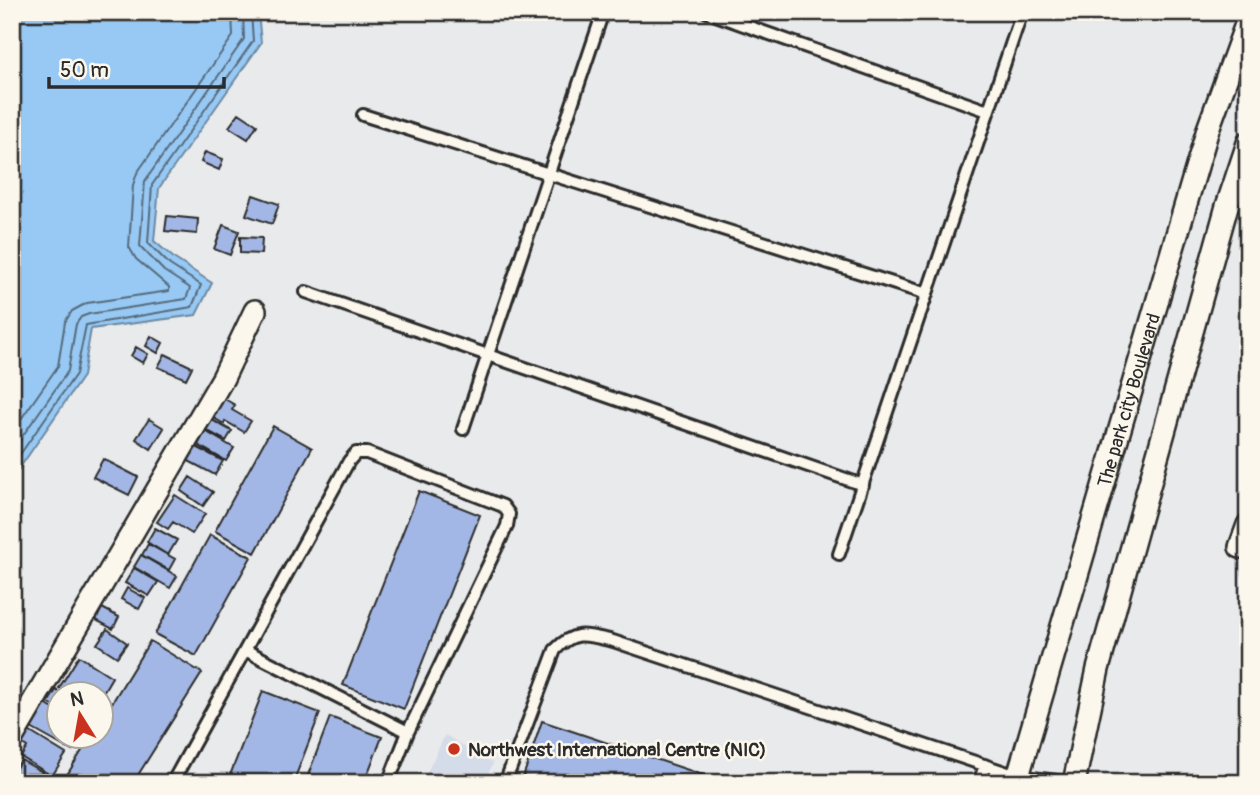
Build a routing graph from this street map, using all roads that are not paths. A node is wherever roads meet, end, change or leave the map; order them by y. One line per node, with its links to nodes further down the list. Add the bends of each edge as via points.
1 (603, 12): 8 (lane)
2 (707, 12): 5 (lane)
3 (1022, 12): 5 (lane)
4 (1248, 19): 22 (street, The park city Boulevard, via 1193,177)
5 (988, 111): 10 (lane)
6 (363, 115): 8 (lane)
7 (1248, 143): 27 (street, via 1098,669)
8 (548, 175): 10 (lane); 12 (lane)
9 (306, 292): 12 (lane)
10 (927, 294): 14 (lane)
11 (255, 311): 20 (street, via 223,378)
12 (487, 355): 13 (lane); 14 (lane)
13 (463, 429)
14 (863, 485): 17 (lane)
15 (1248, 525): 16 (street)
16 (1240, 547)
17 (839, 554)
18 (245, 650): 19 (lane); 19 (lane, via 356,453 367,453 503,506 509,514 507,526); 23 (lane)
19 (408, 732): 24 (lane)
20 (12, 737)
21 (985, 765): 22 (lane); 25 (lane, via 587,635 567,638 555,650); 26 (lane)
22 (1016, 779): 27 (lane)
23 (173, 781)
24 (388, 783)
25 (505, 783)
26 (979, 783)
27 (1073, 783)

